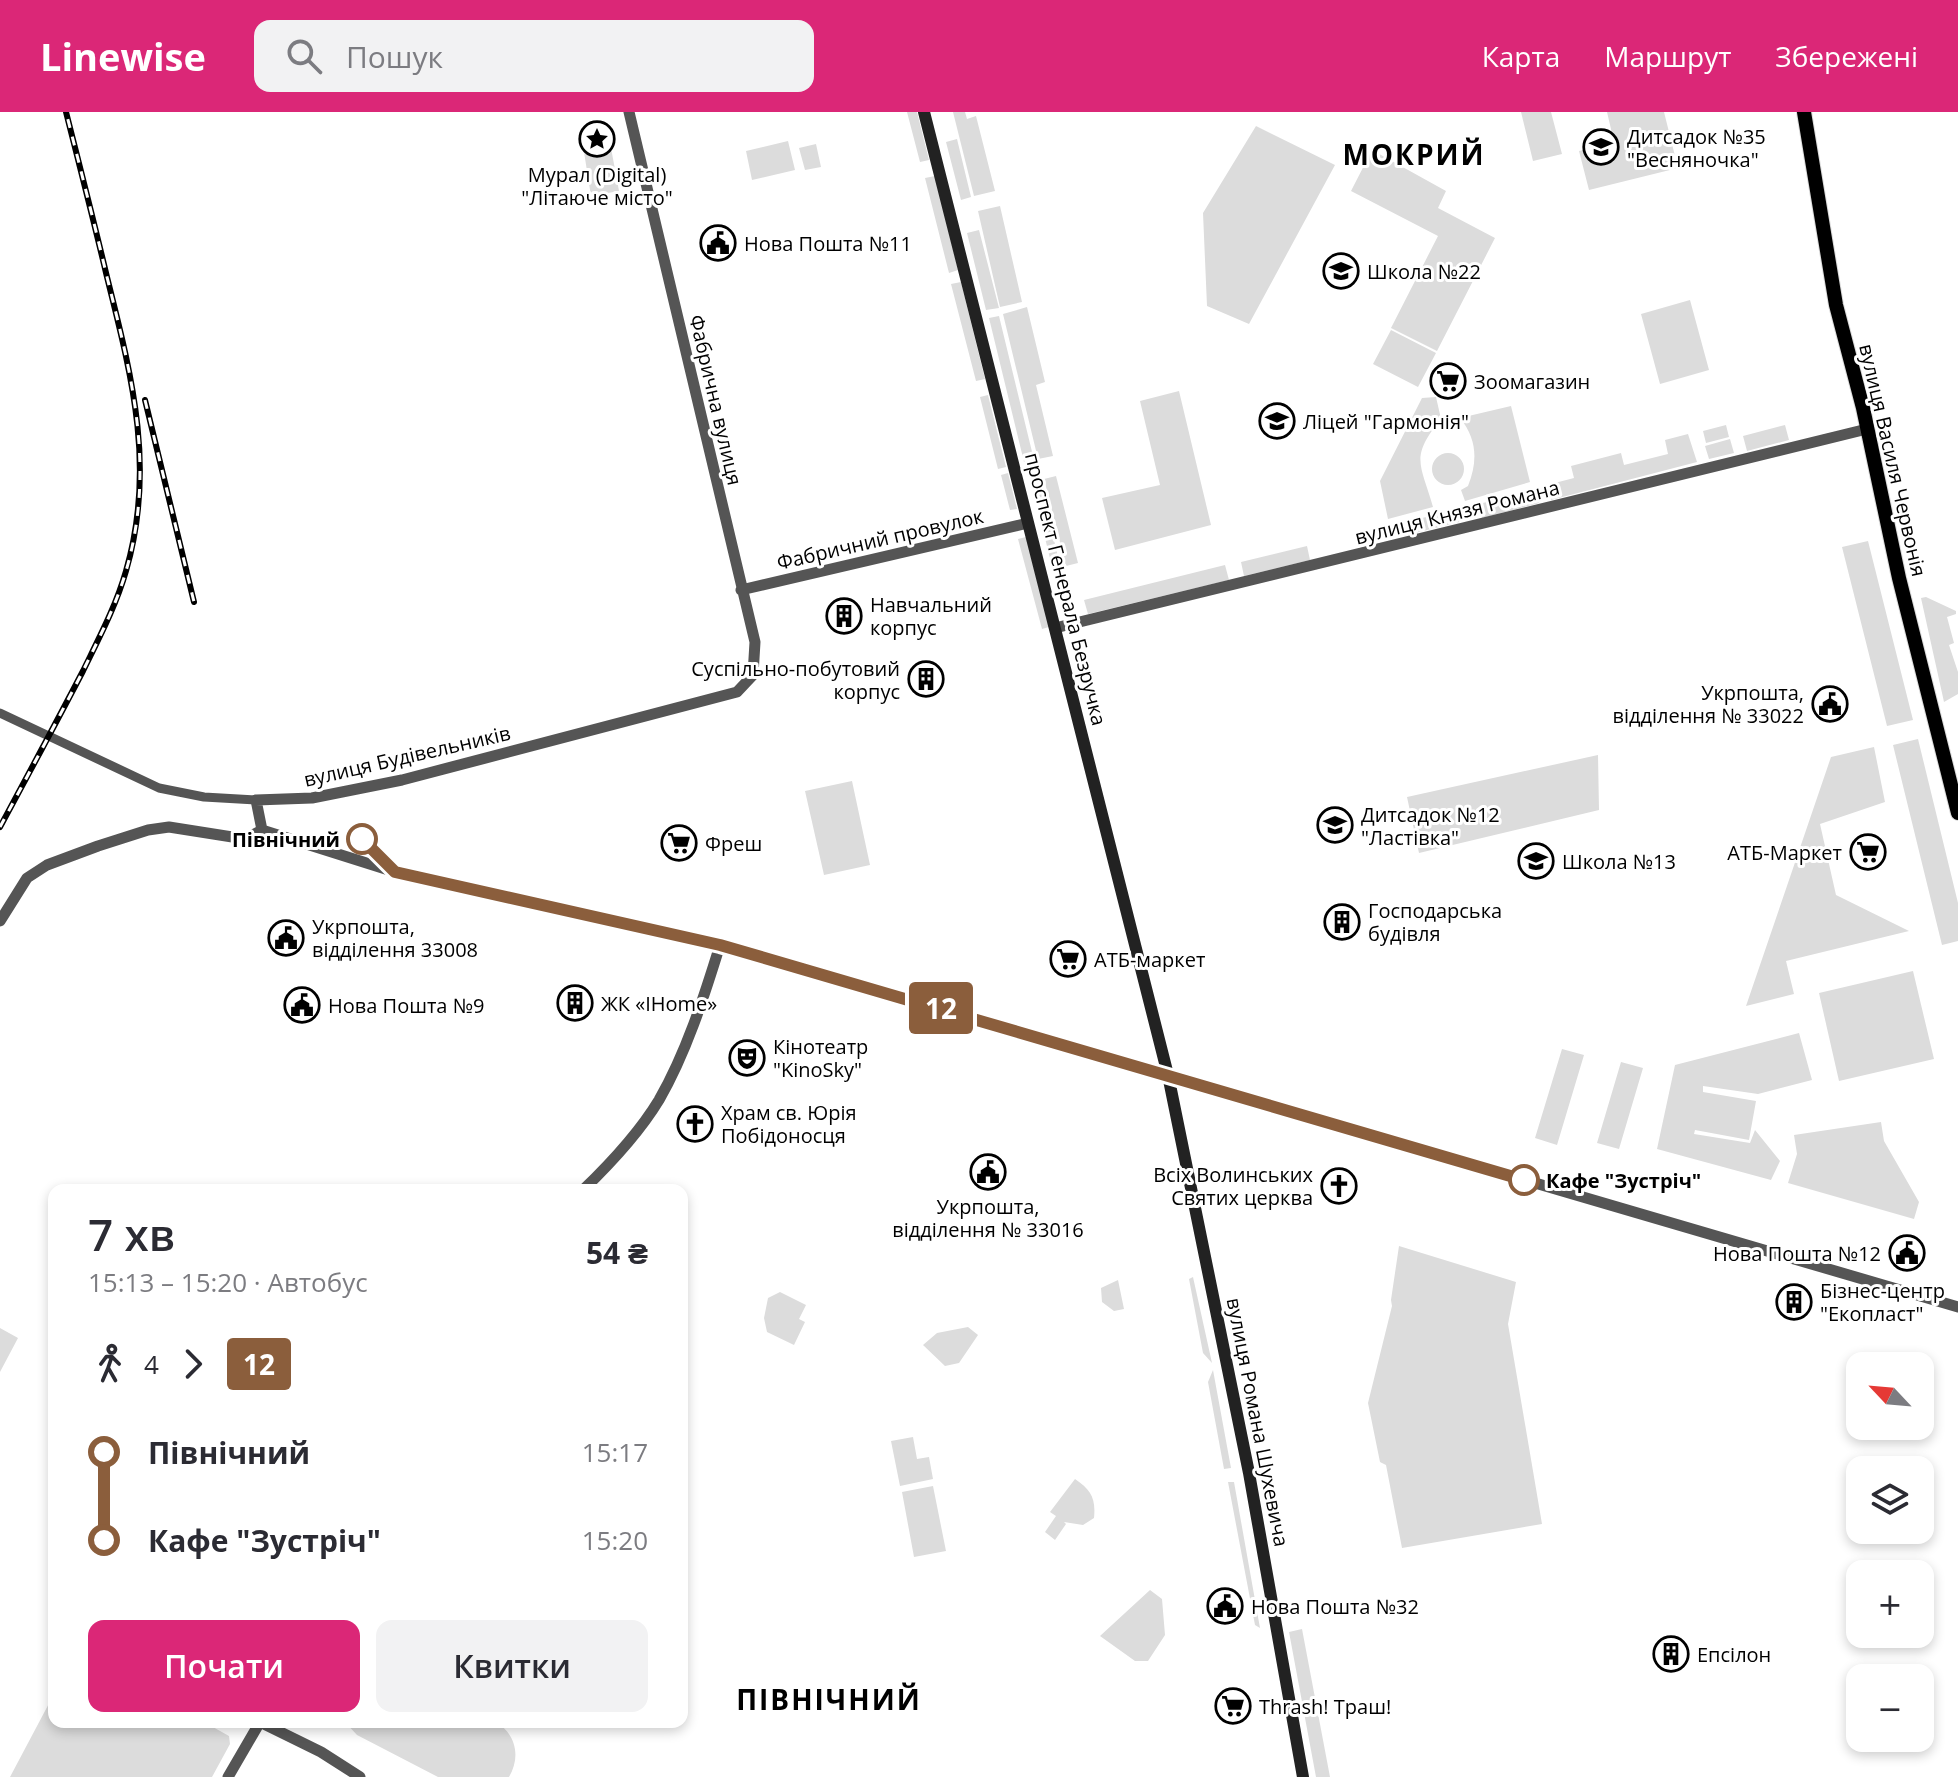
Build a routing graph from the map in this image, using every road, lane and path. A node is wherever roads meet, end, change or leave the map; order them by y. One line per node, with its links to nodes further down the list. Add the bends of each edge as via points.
1 (629, 112): 6 (street, Фабрична вулиця)
2 (924, 112): 5 (main road, проспект Генерала Безручка)
3 (1804, 112): 4 (main road, вулиця Василя Червонія, via 1836,305)
4 (1867, 429): 7 (street, вулиця Князя Романа); 11 (main road, вулиця Василя Червонія)
5 (1028, 523): 6 (street, Фабричний провулок); 7 (main road, проспект Генерала Безручка)
6 (741, 590): 8 (street, Фабрична вулиця, via 755,642 753,675)
7 (1055, 628): 15 (main road, проспект Генерала Безручка)
8 (737, 692): 10 (street, вулиця Будівельників, via 402,780 312,798)
9 (0, 713): 10 (street, вулиця Будівельників, via 159,788)
10 (256, 800): 12 (street)
11 (1958, 813)
12 (262, 830): 13 (street, via 245,839 169,827 98,846 27,878); 14 (street, via 395,872)
13 (0, 921)
14 (720, 945): 15 (street); 16 (street, via 659,1100)
15 (1168, 1075): 17 (street); 22 (main road, вулиця Романа Шухевича, via 1243,1442)
16 (589, 1184)
17 (1958, 1307)
18 (257, 1728): 20 (street)
19 (272, 1728): 21 (street)
20 (228, 1777)
21 (360, 1777)
22 (1303, 1777)

